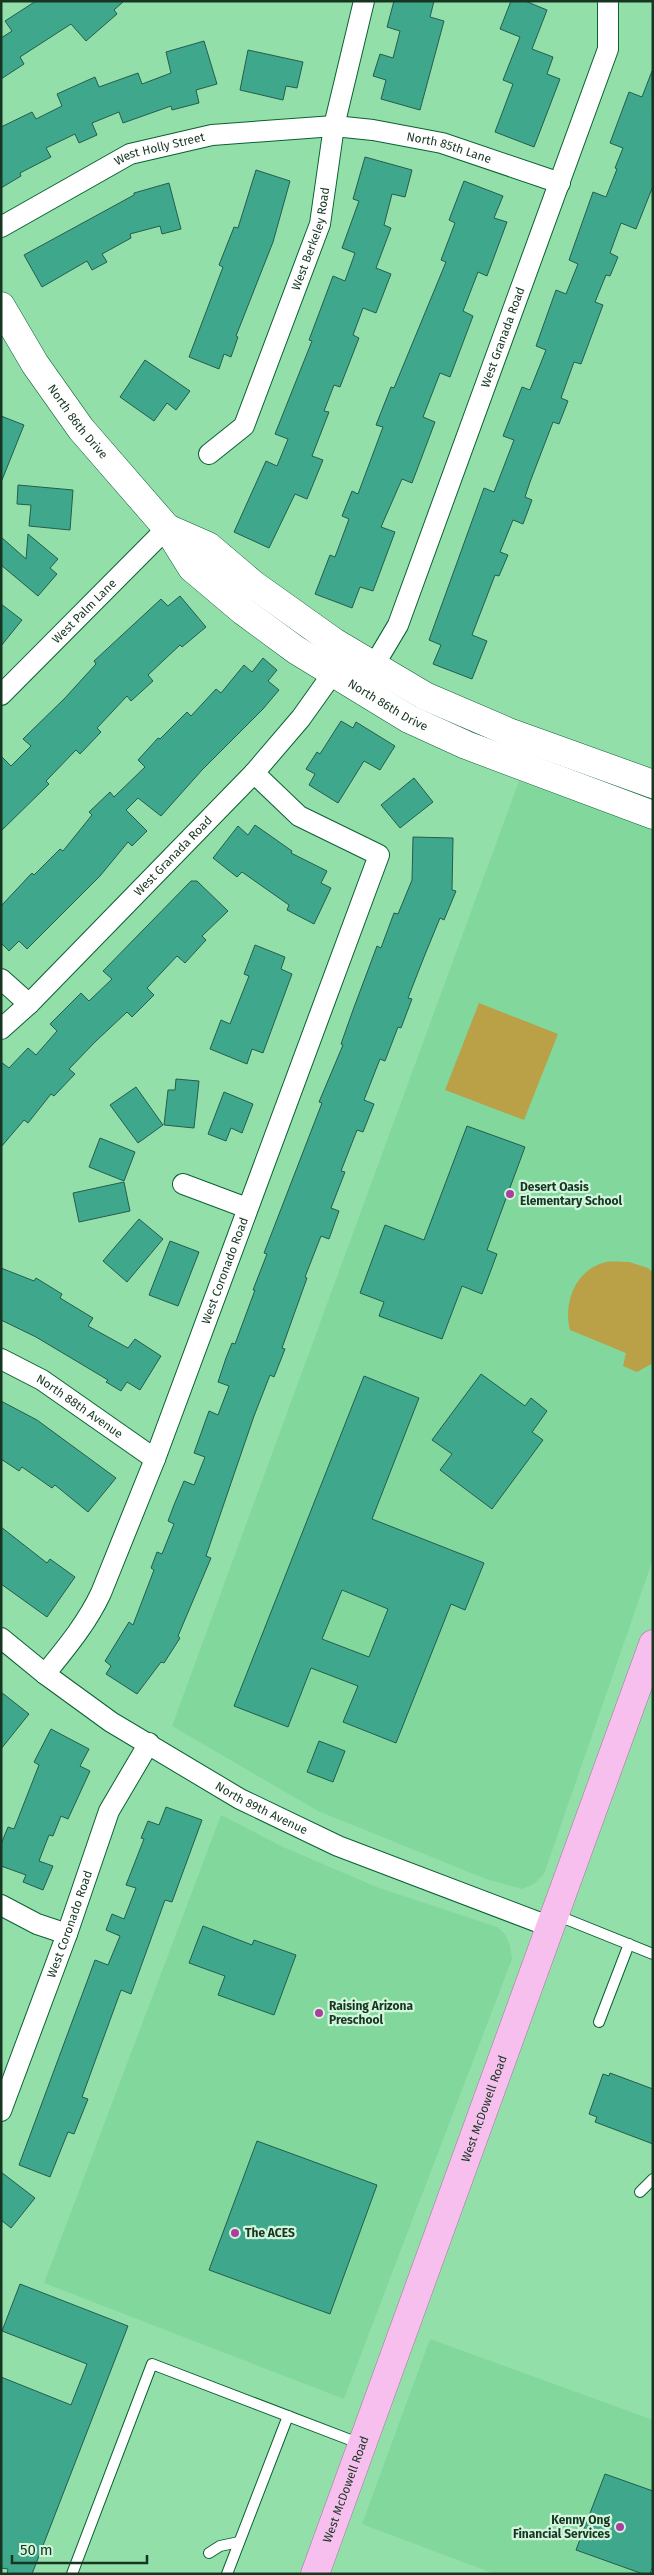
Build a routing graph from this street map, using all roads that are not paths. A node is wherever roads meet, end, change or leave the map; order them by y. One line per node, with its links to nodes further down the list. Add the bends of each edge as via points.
1 (364, 1): 3 (street, West Berkeley Road)
2 (608, 1): 4 (street, West Granada Road, via 608,49)
3 (334, 126): 4 (street, North 85th Lane, via 442,143); 5 (street, West Holly Street, via 212,135 130,154); 7 (street, West Berkeley Road, via 320,224 244,426)
4 (560, 183): 9 (street, West Granada Road, via 398,625)
5 (1, 227)
6 (1, 306): 8 (street, North 86th Drive, via 35,364 81,429)
7 (209, 454)
8 (167, 528): 9 (street, North 86th Drive, via 208,546 286,608); 10 (street, North 86th Drive, via 192,568 243,611); 11 (street, West Palm Lane)
9 (373, 667): 12 (street, North 86th Drive)
10 (333, 673): 13 (street, North 86th Drive, via 409,719); 14 (street, West Granada Road, via 301,718)
11 (1, 695)
12 (449, 706): 13 (street); 15 (street, North 86th Drive)
13 (437, 732): 16 (street, North 86th Drive)
14 (254, 772): 18 (street, West Granada Road); 21 (street, West Coronado Road, via 299,816 379,855)
15 (653, 784)
16 (653, 815)
17 (1, 979): 18 (street)
18 (29, 1004): 19 (street, West Granada Road)
19 (1, 1029)
20 (184, 1184): 21 (street)
21 (247, 1208): 23 (street, West Coronado Road)
22 (1, 1360): 23 (street, North 88th Avenue, via 42,1380)
23 (155, 1459): 26 (street, West Coronado Road, via 93,1612)
24 (1, 1638): 26 (street, North 89th Avenue)
25 (653, 1644): 29 (main road, West McDowell Road)
26 (45, 1674): 27 (street, North 89th Avenue, via 111,1722)
27 (148, 1743): 29 (street, North 89th Avenue, via 240,1798 338,1846); 30 (street, West Coronado Road, via 110,1811)
28 (1, 1904): 30 (street, via 37,1924)
29 (553, 1921): 31 (lane); 38 (main road, West McDowell Road)
30 (67, 1934): 34 (street, West Coronado Road)
31 (629, 1944): 32 (lane); 33 (lane)
32 (653, 1954)
33 (599, 2022)
34 (1, 2111)
35 (653, 2180): 36 (lane)
36 (640, 2192)
37 (288, 2416): 38 (lane); 39 (lane); 41 (lane, via 152,2364)
38 (362, 2444): 43 (main road, West McDowell Road)
39 (239, 2542): 40 (lane, via 220,2546); 42 (lane)
40 (209, 2553)
41 (72, 2574)
42 (227, 2574)
43 (315, 2574)

